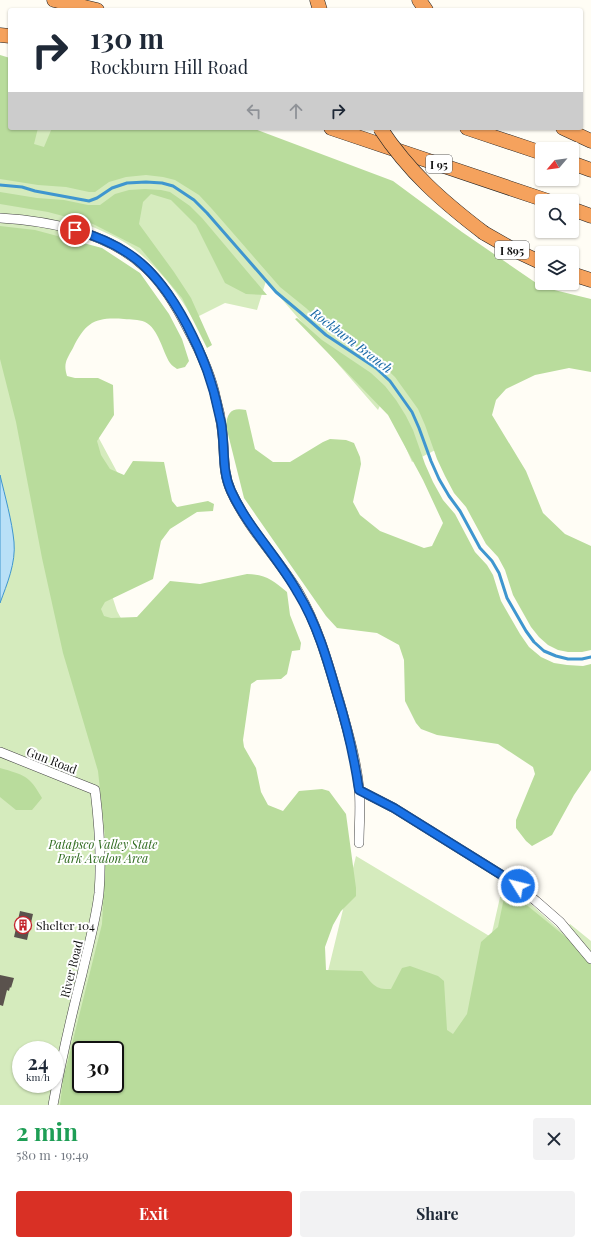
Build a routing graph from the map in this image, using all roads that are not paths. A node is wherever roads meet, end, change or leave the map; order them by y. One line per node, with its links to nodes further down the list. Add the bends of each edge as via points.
1 (54, 0): 2 (highway)
2 (88, 8)
3 (337, 130): 11 (highway, I 95)
4 (381, 130): 15 (highway, I 895, bridge, via 403,160 452,209 484,233)
5 (473, 130): 8 (highway)
6 (567, 130): 7 (highway)
7 (591, 141)
8 (535, 151)
9 (579, 166): 10 (highway)
10 (591, 170)
11 (535, 197)
12 (579, 212): 13 (highway)
13 (591, 216)
14 (0, 218): 20 (street, via 54,225 110,243 129,254 146,269 179,310 206,366 216,397 230,490 241,511 299,593 320,640 330,667 355,760)
15 (535, 260)
16 (579, 276): 17 (highway)
17 (591, 280)
18 (0, 752): 19 (street, Gun Road)
19 (95, 790): 23 (street, River Road, via 100,850 99,893)
20 (359, 790): 21 (street); 22 (street, via 394,808 508,879 560,922)
21 (359, 843)
22 (591, 959)
23 (53, 1105)

